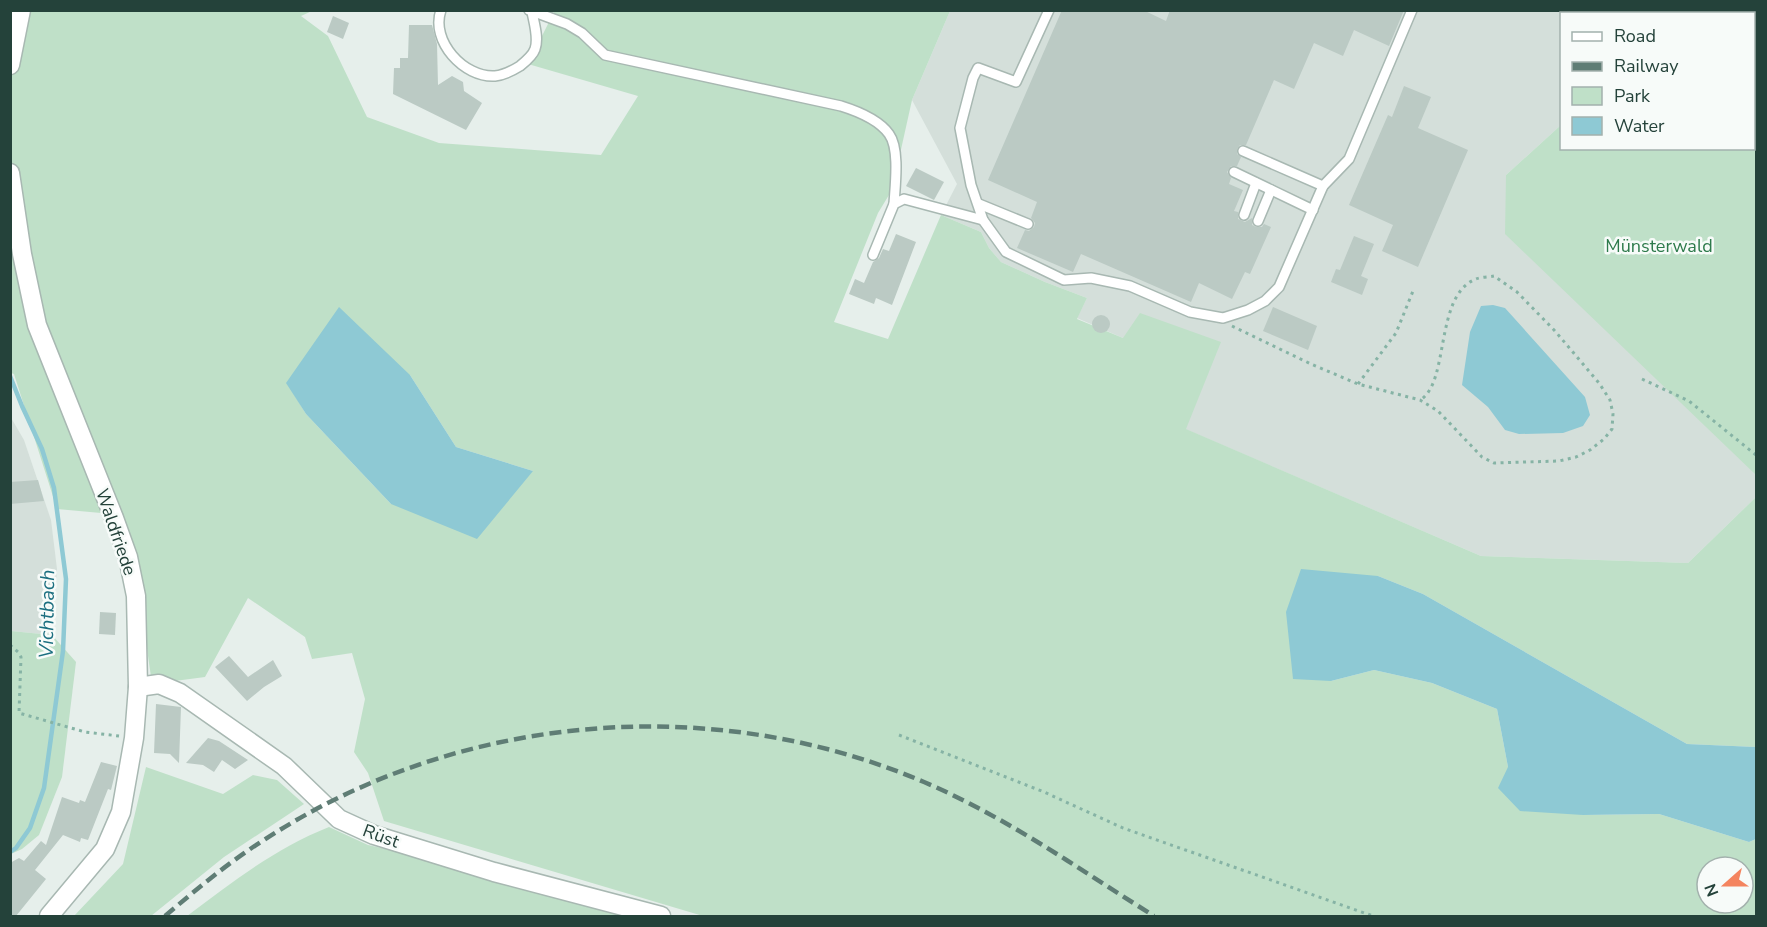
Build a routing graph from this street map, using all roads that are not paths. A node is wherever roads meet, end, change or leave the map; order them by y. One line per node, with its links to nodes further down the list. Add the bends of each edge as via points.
1 (21, 10): 6 (street)
2 (441, 10): 5 (lane, via 440,30 454,58 465,67 493,76 508,74 536,48)
3 (1049, 10): 14 (lane, via 1016,82 978,68 973,78 960,128 971,185)
4 (1412, 10): 11 (lane, via 1349,159)
5 (530, 11): 13 (lane, via 567,24 605,55 858,112 890,135 895,153)
6 (10, 65)
7 (1243, 151): 11 (lane)
8 (1234, 172): 10 (lane)
9 (10, 173): 21 (street, Waldfriede, via 37,325 128,557 136,596)
10 (1256, 183): 12 (lane); 16 (lane)
11 (1323, 186): 15 (lane)
12 (1271, 190): 15 (lane); 18 (lane)
13 (894, 204): 17 (lane, via 904,199); 20 (lane)
14 (979, 204): 17 (lane); 19 (lane)
15 (1313, 210): 17 (lane, via 1279,287 1248,310 1223,318 1190,312 1130,286 1091,278 1064,280 1006,252)
16 (1244, 215)
17 (983, 219)
18 (1258, 221)
19 (1028, 224)
20 (873, 255)
21 (138, 687): 22 (street, Waldfriede, via 121,812 105,849); 23 (street, Rüst, via 159,684 180,693 284,766 339,819 374,836)
22 (49, 916)
23 (661, 916)

